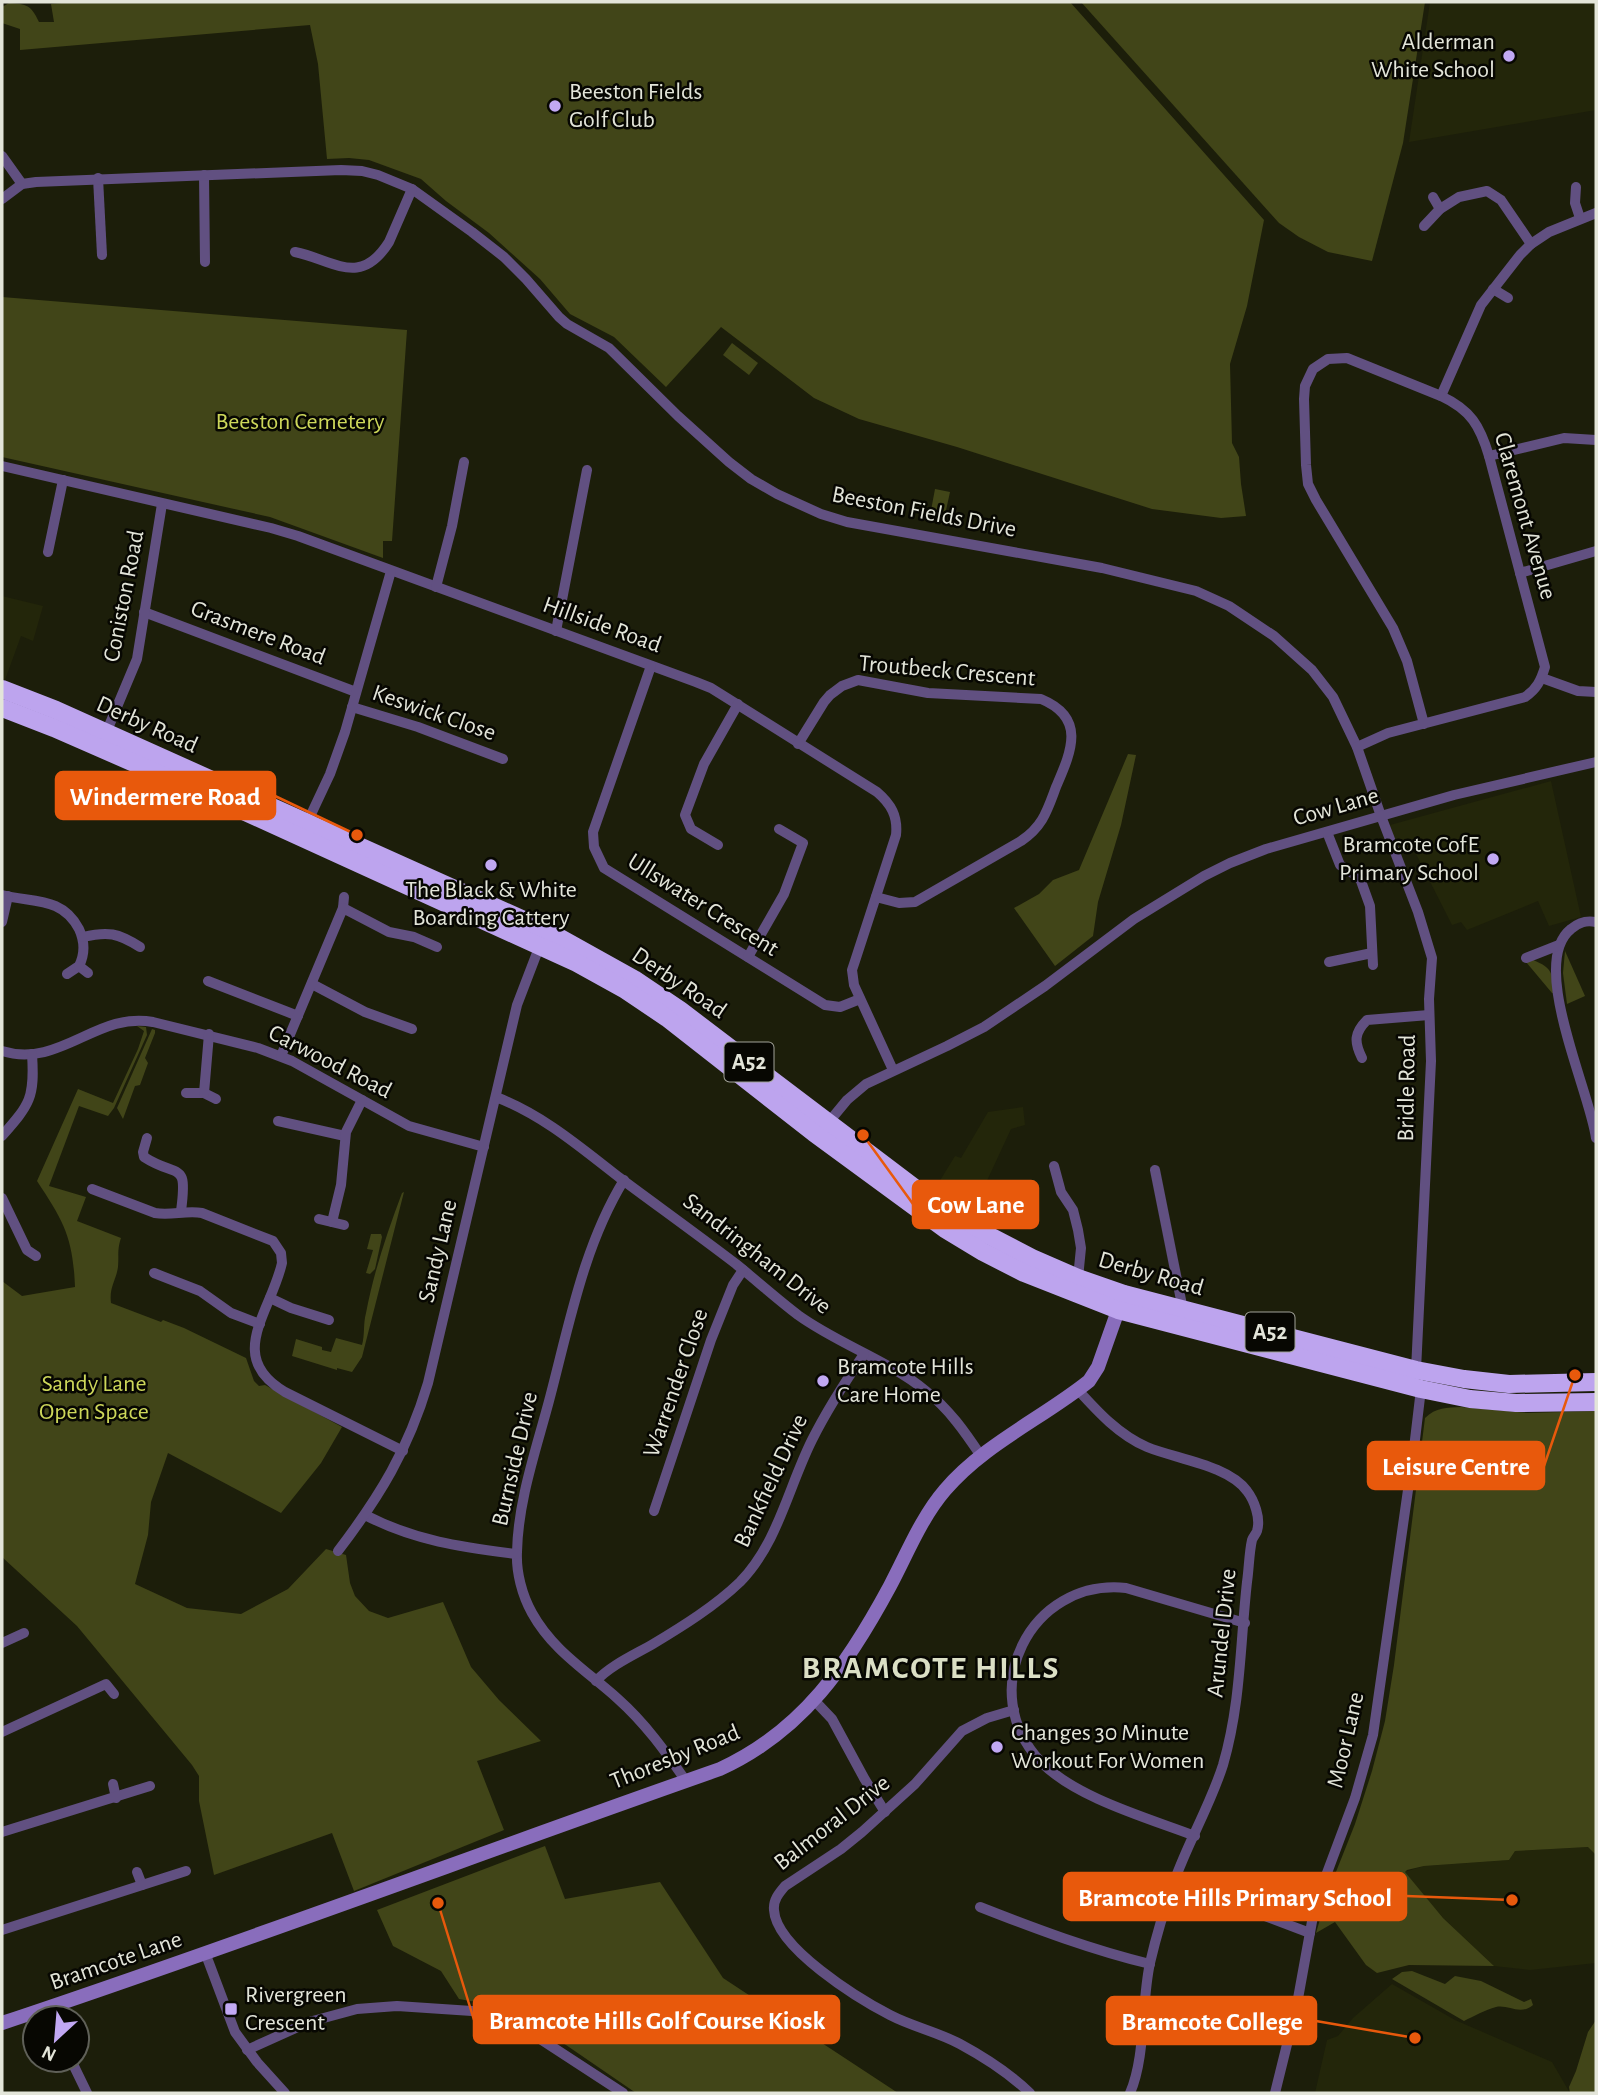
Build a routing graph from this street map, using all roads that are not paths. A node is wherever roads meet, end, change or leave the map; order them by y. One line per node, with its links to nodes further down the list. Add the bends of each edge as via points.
1 (2, 156): 5 (street)
2 (204, 175): 3 (street, Beeston Fields Drive); 7 (street, Beeston Fields Drive, via 341,170 378,175); 18 (street)
3 (98, 178): 5 (street, Beeston Fields Drive); 17 (street)
4 (1488, 178): 8 (street)
5 (22, 184): 10 (street)
6 (1576, 187): 13 (street)
7 (412, 189): 16 (street, via 389,242 370,262 346,269 313,250); 49 (street, Beeston Fields Drive, via 496,251 559,317 609,348 751,479 847,522 1102,568 1196,591 1261,626 1312,670 1333,697)
8 (1487, 191): 11 (street, via 1459,197); 15 (street, via 1501,200)
9 (1433, 197): 11 (street)
10 (2, 199)
11 (1440, 209): 14 (street)
12 (1596, 214): 13 (street)
13 (1580, 218): 15 (street)
14 (1424, 226)
15 (1531, 244): 19 (street)
16 (295, 252)
17 (102, 255)
18 (205, 262)
19 (1493, 289): 20 (street); 21 (street, via 1476,313)
20 (1507, 298)
21 (1441, 396): 23 (street, Claremont Avenue, via 1472,418); 46 (street, Claremont Avenue, via 1337,358 1313,369 1305,386 1308,484 1393,628 1408,661)
22 (1596, 440): 23 (street, via 1564,438)
23 (1489, 456): 34 (street, Claremont Avenue)
24 (464, 461): 35 (street)
25 (2, 466): 27 (street, Hillside Road)
26 (587, 470): 29 (street)
27 (63, 480): 30 (street, Hillside Road); 32 (street)
28 (572, 481): 29 (street)
29 (585, 483): 37 (street)
30 (162, 504): 33 (street, Hillside Road, via 271,528); 36 (street, Coniston Road)
31 (1596, 551): 34 (street)
32 (48, 552)
33 (391, 571): 35 (street, Hillside Road); 42 (street)
34 (1520, 573): 39 (street, Claremont Avenue, via 1543,657)
35 (436, 587): 37 (street, Hillside Road)
36 (144, 612): 42 (street, Grasmere Road); 47 (street, Coniston Road, via 134,666)
37 (556, 631): 38 (street, Hillside Road)
38 (651, 666): 43 (street, Hillside Road, via 711,688); 71 (street, Ullswater Crescent, via 596,822 594,847 611,874)
39 (1542, 678): 41 (street, via 1578,691); 46 (street, via 1525,697)
40 (2, 689): 47 (highway, Derby Road / A52)
41 (1596, 691)
42 (356, 692): 44 (street)
43 (738, 704): 48 (street, Hillside Road); 56 (street, via 699,775 685,815 691,829)
44 (352, 707): 50 (street, Keswick Close); 53 (street, via 330,774)
45 (2, 708): 64 (highway, Derby Road / A52)
46 (1424, 723): 49 (street)
47 (106, 733): 53 (highway, Derby Road / A52)
48 (798, 744): 58 (street, Hillside Road, via 877,792 891,807 896,835); 58 (street, Troutbeck Crescent, via 830,695 858,680 928,693 1041,699 1057,707 1068,721 1072,745 1043,821 1034,832 915,902)
49 (1357, 747): 52 (street, Beeston Fields Drive)
50 (503, 759)
51 (1596, 762): 52 (street, Cow Lane)
52 (1381, 816): 55 (street, Cow Lane); 81 (street, Bridle Road, via 1432,958)
53 (307, 823): 96 (highway, Derby Road / A52, via 596,956 680,1010)
54 (779, 829): 71 (street, via 803,843 784,894)
55 (1327, 832): 69 (street, via 1340,866 1361,881 1370,906); 89 (street, Cow Lane, via 1246,856 1204,876 1134,919 984,1027)
56 (718, 845)
57 (5, 895): 59 (street); 61 (street, via 59,906)
58 (876, 897): 80 (street, Hillside Road, via 852,970)
59 (2, 922)
60 (1596, 922): 65 (street, via 1576,925)
61 (83, 937): 62 (street, via 108,933); 75 (street)
62 (130, 940): 66 (street); 68 (street)
63 (426, 942): 67 (street); 70 (street); 79 (street, via 389,932 343,902)
64 (540, 945): 92 (street, Sandy Lane, via 517,1005); 116 (highway, Derby Road / A52, via 624,989 667,1018 945,1229 1024,1273)
65 (1559, 945): 72 (street); 100 (street, via 1560,1009)
66 (140, 947)
67 (437, 947)
68 (123, 951)
69 (1372, 953): 73 (street); 74 (street)
70 (421, 954)
71 (748, 957): 80 (street, Ullswater Crescent, via 825,1005 840,1007)
72 (1526, 958)
73 (1328, 963)
74 (1373, 965)
75 (79, 966): 76 (street); 77 (street)
76 (88, 972)
77 (67, 974)
78 (208, 981): 82 (street)
79 (312, 984): 82 (street); 83 (street, via 395,1029)
80 (860, 999): 89 (street, Hillside Road)
81 (1429, 1015): 88 (street, via 1367,1020 1356,1038); 121 (street, Bridle Road, via 1431,1061)
82 (298, 1016): 87 (street)
83 (412, 1030)
84 (209, 1034): 86 (street, Carwood Road, via 144,1020 123,1021 58,1049); 87 (street, Carwood Road); 91 (street)
85 (2, 1051): 86 (street)
86 (32, 1054): 97 (street, via 31,1098)
87 (281, 1056): 94 (street, Carwood Road)
88 (1362, 1058)
89 (893, 1070): 96 (street, Cow Lane, via 858,1089)
90 (187, 1093): 91 (street)
91 (204, 1093): 93 (street)
92 (496, 1097): 101 (street, Sandy Lane); 104 (street, Sandringham Drive, via 549,1124)
93 (216, 1099)
94 (362, 1100): 98 (street); 101 (street, Carwood Road, via 416,1129)
95 (278, 1121): 98 (street)
96 (828, 1123): 114 (highway, Derby Road / A52, via 953,1217)
97 (2, 1136)
98 (345, 1136): 109 (street)
99 (147, 1138): 107 (street, via 144,1157 182,1177)
100 (1596, 1138)
101 (484, 1147): 126 (street, Sandy Lane, via 428,1383)
102 (1054, 1166): 114 (street, via 1078,1230)
103 (1154, 1170): 117 (street)
104 (624, 1180): 112 (street, Sandringham Drive); 131 (street, Burnside Drive, via 583,1272 526,1489)
105 (92, 1189): 107 (street, via 155,1213)
106 (2, 1198): 111 (street)
107 (181, 1211): 115 (street, via 202,1213 273,1241 282,1264)
108 (319, 1219): 109 (street)
109 (332, 1222): 110 (street)
110 (344, 1225)
111 (28, 1255)
112 (743, 1270): 120 (street, Sandringham Drive, via 822,1331); 128 (street, Warrender Close, via 711,1340)
113 (154, 1273): 119 (street)
114 (1078, 1278): 116 (highway, Derby Road / A52)
115 (270, 1298): 118 (street); 119 (street)
116 (1121, 1302): 117 (highway, Derby Road / A52); 123 (highway, Derby Road / A52); 124 (street, Thoresby Road, via 1098,1367)
117 (1183, 1310): 121 (highway, Derby Road / A52)
118 (329, 1320)
119 (260, 1324): 126 (street, via 255,1356 269,1383)
120 (864, 1354): 127 (street, Sandringham Drive, via 941,1403); 136 (street, Bankfield Drive, via 812,1439 775,1531 750,1571 727,1593)
121 (1416, 1370): 122 (highway, Derby Road / A52, via 1509,1384)
122 (1596, 1382)
123 (1421, 1389): 125 (highway, Derby Road / A52, via 1470,1399); 154 (street, Moor Lane, via 1373,1735 1319,1892)
124 (1078, 1390): 127 (street, Thoresby Road); 132 (street, Arundel Drive, via 1129,1437 1221,1472 1248,1491 1258,1530 1252,1539)
125 (1596, 1402)
126 (403, 1451): 129 (street, Sandy Lane)
127 (981, 1456): 138 (street, Thoresby Road, via 956,1477 931,1509 854,1649)
128 (654, 1511)
129 (365, 1515): 130 (street, Sandy Lane); 131 (street, via 420,1538)
130 (338, 1550)
131 (516, 1554): 136 (street, Burnside Drive, via 533,1613 567,1658)
132 (1245, 1623): 139 (street, via 1126,1588 1102,1587 1076,1594 1044,1614 1027,1634 1013,1670); 147 (street, Arundel Drive, via 1234,1721 1223,1765)
133 (2, 1629): 135 (street)
134 (24, 1633): 135 (street)
135 (6, 1642)
136 (596, 1681): 141 (street, Burnside Drive, via 658,1741)
137 (114, 1694): 140 (street, via 106,1684)
138 (814, 1700): 141 (street, Thoresby Road, via 751,1753); 145 (street, via 832,1718)
139 (1014, 1710): 145 (street, Balmoral Drive, via 962,1731); 147 (street, via 1032,1751 1062,1779)
140 (2, 1732)
141 (686, 1781): 155 (street, Thoresby Road)
142 (113, 1784): 144 (street)
143 (150, 1786): 144 (street)
144 (116, 1798): 146 (street)
145 (885, 1812): 165 (street, Balmoral Drive, via 778,1893 777,1923 792,1945 851,1993 980,2055)
146 (2, 1832)
147 (1195, 1836): 150 (street, Arundel Drive)
148 (137, 1871): 151 (street)
149 (186, 1871): 151 (street)
150 (1174, 1882): 154 (street); 156 (street, Arundel Drive)
151 (142, 1885): 153 (street)
152 (980, 1907): 156 (street, via 1045,1933)
153 (2, 1930)
154 (1310, 1933): 167 (street, Moor Lane)
155 (206, 1955): 157 (street, Bramcote Lane); 160 (street, via 235,2032)
156 (1150, 1964): 166 (street, Arundel Drive)
157 (73, 2004)
158 (21, 2019): 159 (street, Bramcote Lane)
159 (2, 2023)
160 (247, 2050): 163 (street); 164 (street, via 309,2022 357,2008 487,2012 528,2031)
161 (78, 2074): 162 (street)
162 (87, 2093)
163 (285, 2093)
164 (623, 2093)
165 (1030, 2093)
166 (1130, 2093)
167 (1275, 2093)

